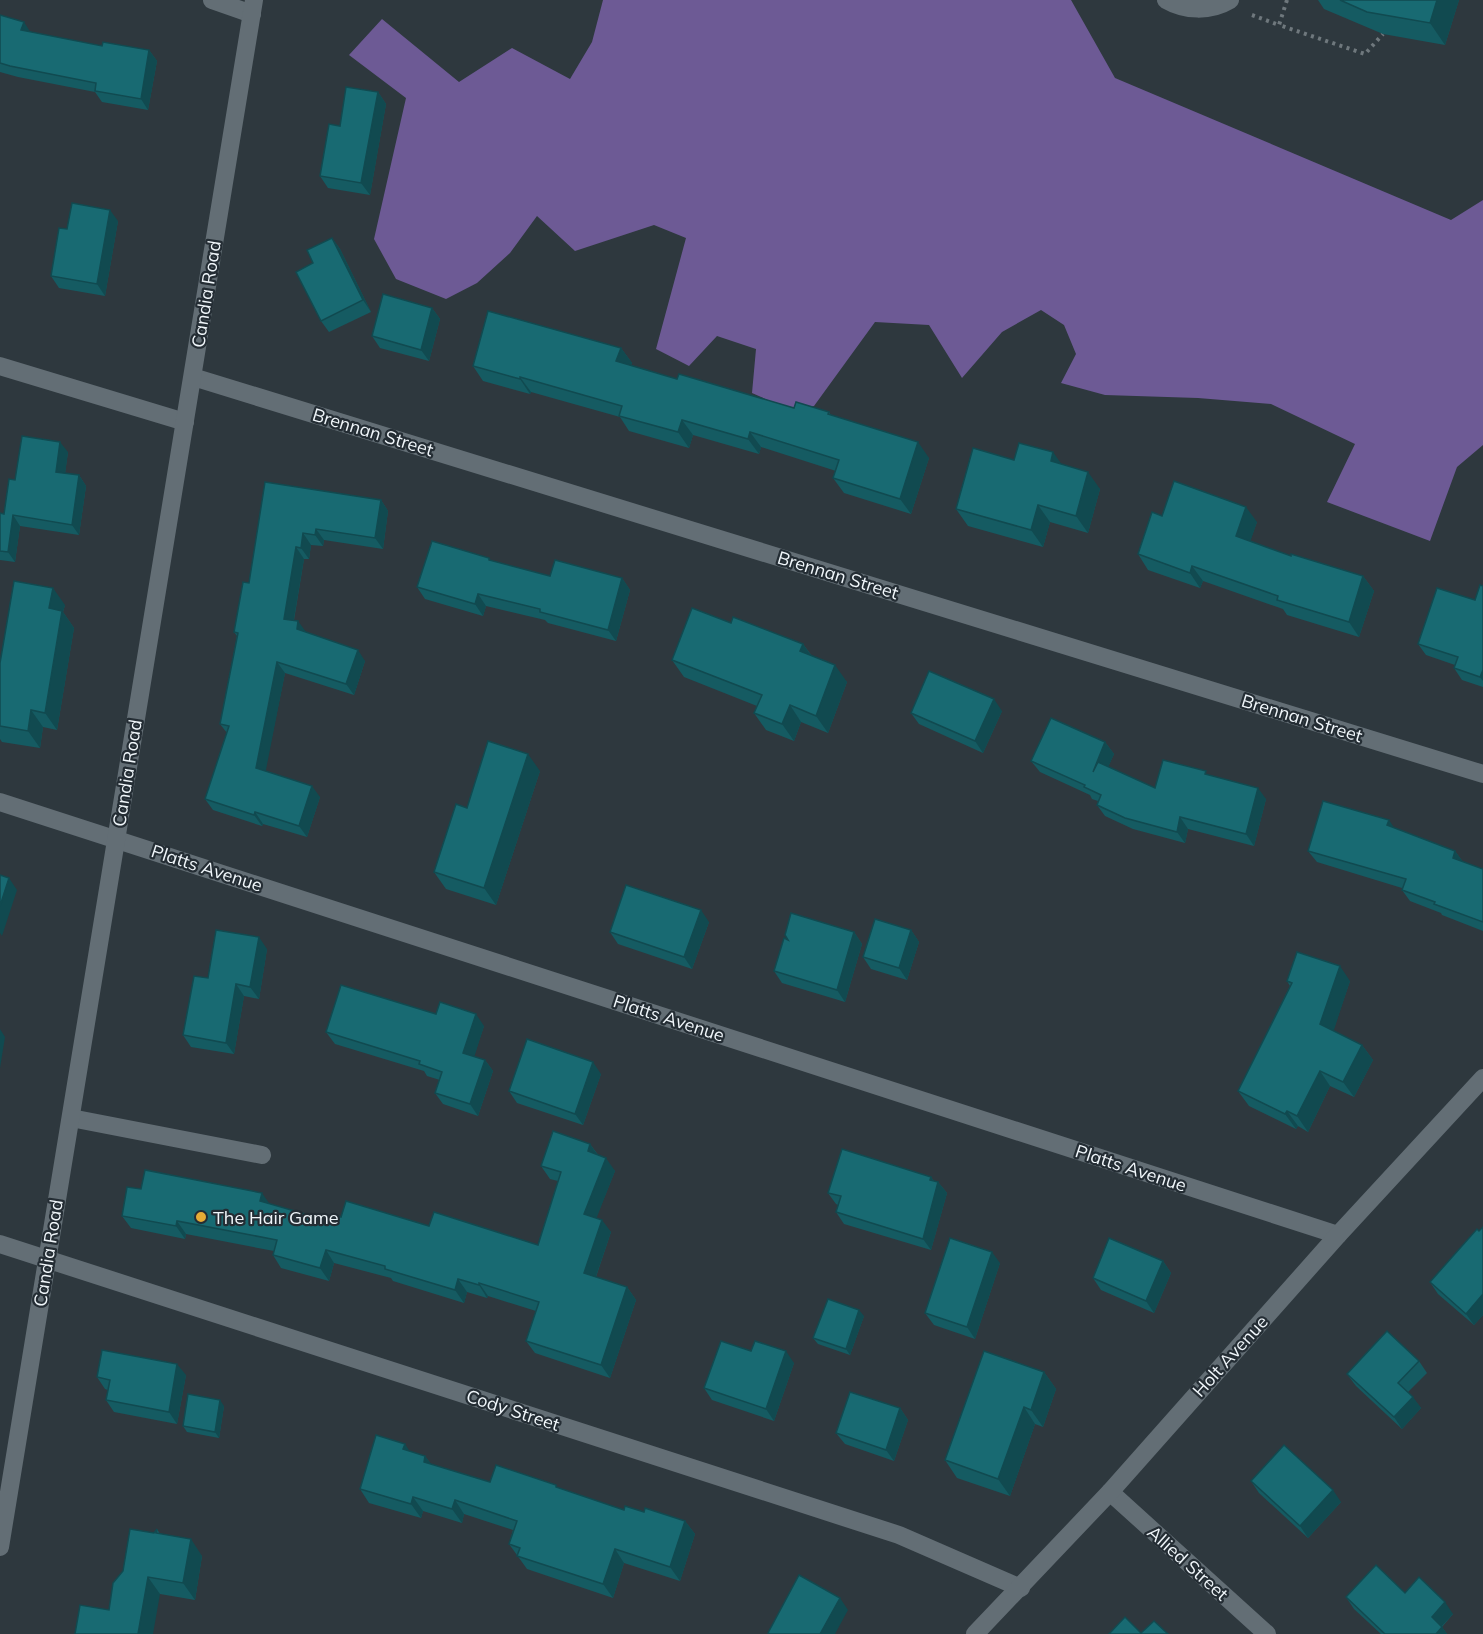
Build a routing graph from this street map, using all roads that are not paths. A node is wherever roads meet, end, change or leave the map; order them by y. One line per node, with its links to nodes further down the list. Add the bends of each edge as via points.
1 (212, 0): 4 (street)
2 (1166, 0): 3 (street, via 1200,9)
3 (1230, 0)
4 (253, 7): 6 (street, Candia Road)
5 (0, 366): 7 (street)
6 (193, 377): 7 (street, Candia Road); 8 (street, Brennan Street)
7 (185, 422): 10 (street, Candia Road)
8 (1483, 774)
9 (0, 802): 10 (street, Platts Avenue)
10 (116, 838): 12 (street, Candia Road); 14 (street, Platts Avenue)
11 (1483, 1078): 14 (street, Holt Avenue)
12 (71, 1118): 13 (street); 16 (street, Candia Road)
13 (262, 1155)
14 (1338, 1235): 17 (street, Holt Avenue)
15 (0, 1244): 16 (street, Cody Street)
16 (47, 1259): 18 (street, Candia Road); 19 (street, Cody Street, via 899,1535)
17 (1110, 1492): 19 (street, Holt Avenue); 21 (street, Allied Street)
18 (0, 1547)
19 (1021, 1587): 20 (street, Holt Avenue)
20 (975, 1634)
21 (1267, 1634)

